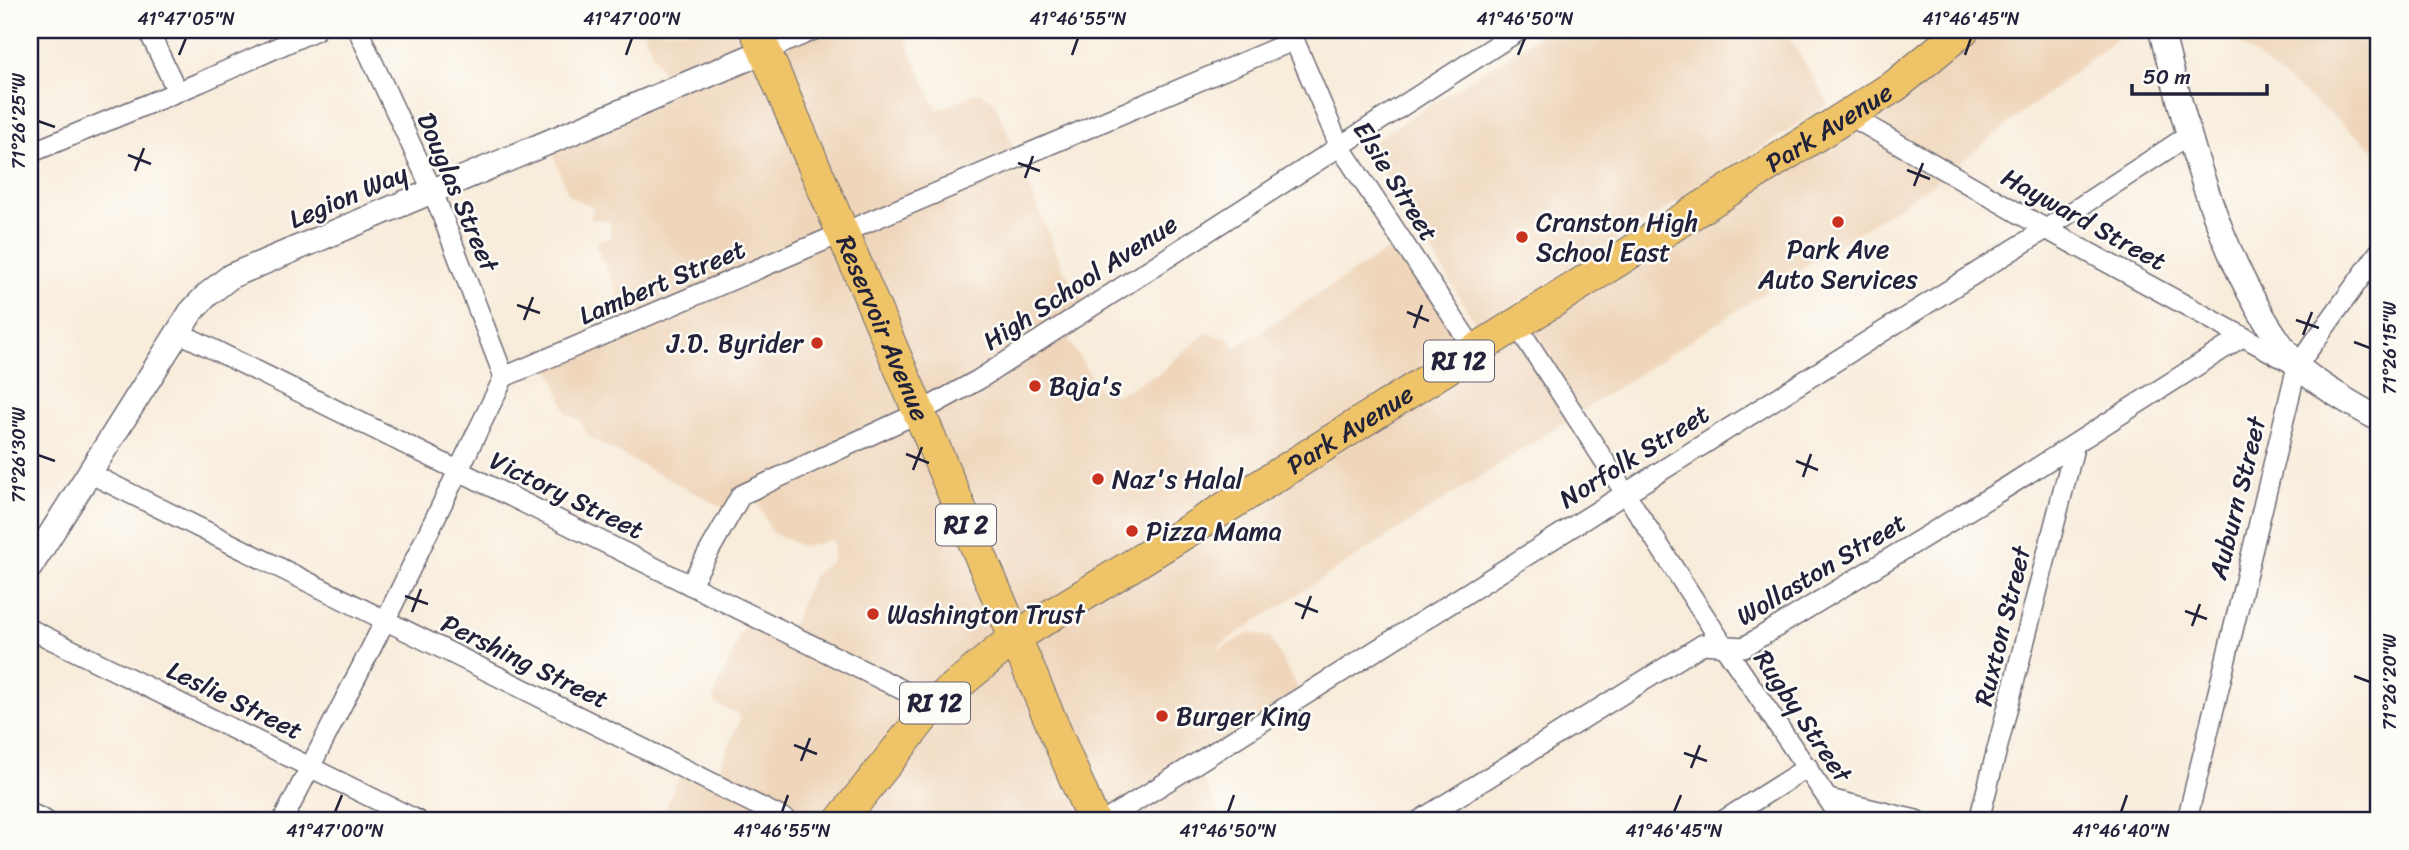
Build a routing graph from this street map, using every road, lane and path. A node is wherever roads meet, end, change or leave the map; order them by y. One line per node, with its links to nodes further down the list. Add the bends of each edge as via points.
1 (148, 30): 10 (street)
2 (316, 30): 10 (street)
3 (358, 30): 15 (street, Douglas Street)
4 (814, 30): 9 (street, Legion Way)
5 (1520, 30): 13 (street, High School Avenue)
6 (1963, 30): 11 (main road, Park Avenue / RI 12, via 1896,85)
7 (2161, 30): 12 (street)
8 (1292, 35): 13 (street, Elsie Street); 17 (street, Lambert Street)
9 (760, 40): 15 (street, Legion Way); 17 (main road, Reservoir Avenue / RI 2)
10 (177, 91): 14 (street)
11 (1847, 114): 16 (street, Hayward Street); 19 (main road, Park Avenue / RI 12)
12 (2189, 135): 16 (street, Norfolk Street); 23 (street, via 2239,271)
13 (1339, 145): 22 (street, Elsie Street); 25 (street, High School Avenue, via 978,380)
14 (30, 153)
15 (433, 192): 20 (street, Legion Way, via 231,276 207,295); 24 (street, Douglas Street)
16 (2046, 229): 21 (street, Hayward Street); 30 (street, Norfolk Street)
17 (842, 234): 24 (street, Lambert Street); 25 (main road, Reservoir Avenue / RI 2)
18 (2379, 252): 23 (street, Auburn Street)
19 (1516, 324): 22 (main road, Park Avenue / RI 12); 30 (street, Rugby Street)
20 (178, 332): 28 (street, Victory Street); 29 (street, Legion Way)
21 (2242, 337): 23 (street, Hayward Street); 27 (street, Wollaston Street)
22 (1475, 351): 35 (main road, Park Avenue / RI 12)
23 (2297, 366): 26 (street); 54 (street, Auburn Street)
24 (504, 377): 28 (street)
25 (918, 412): 32 (street, High School Avenue, via 741,495); 35 (main road, Reservoir Avenue / RI 2)
26 (2379, 419)
27 (2075, 444): 36 (street, Wollaston Street, via 1744,648); 53 (street, Ruxton Street)
28 (460, 471): 32 (street, Victory Street); 33 (street)
29 (89, 474): 31 (street, Legion Way); 33 (street, Pershing Street)
30 (1625, 492): 36 (street, Rugby Street); 48 (street, Norfolk Street)
31 (30, 568)
32 (690, 586): 37 (street, Victory Street)
33 (385, 621): 38 (street); 45 (street, Pershing Street)
34 (30, 629): 38 (street, Leslie Street)
35 (1014, 638): 37 (main road, Park Avenue / RI 12); 47 (main road, Reservoir Avenue / RI 2)
36 (1724, 646): 39 (street, Rugby Street); 49 (street, Wollaston Street, via 1703,643)
37 (933, 705): 46 (main road, Park Avenue / RI 12)
38 (310, 767): 43 (street); 44 (street, Leslie Street)
39 (1808, 767): 40 (street, Rugby Street); 50 (street)
40 (1829, 799): 51 (street, Rugby Street); 52 (street)
41 (30, 813): 42 (street)
42 (45, 820)
43 (283, 820)
44 (417, 820)
45 (787, 820)
46 (841, 820)
47 (1093, 820)
48 (1106, 820)
49 (1420, 820)
50 (1724, 820)
51 (1842, 820)
52 (1916, 820)
53 (1979, 820)
54 (2186, 820)

